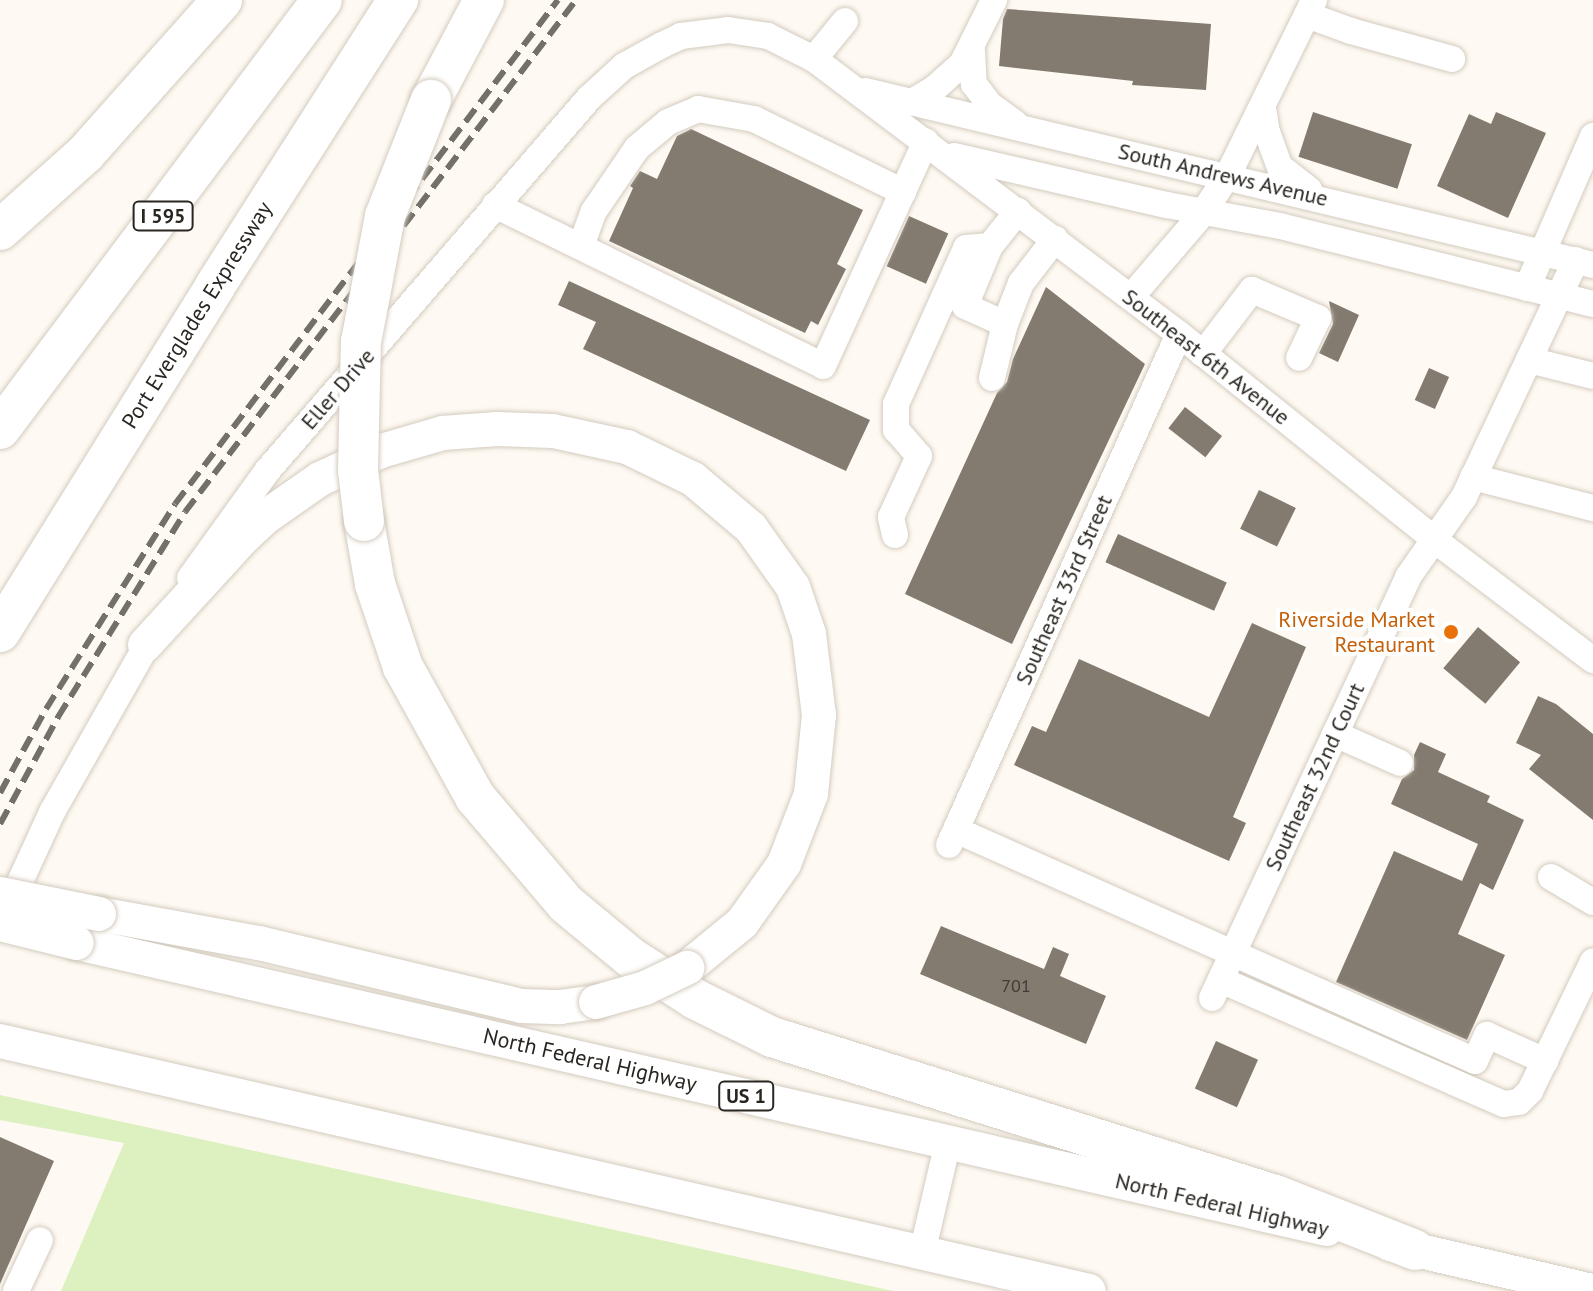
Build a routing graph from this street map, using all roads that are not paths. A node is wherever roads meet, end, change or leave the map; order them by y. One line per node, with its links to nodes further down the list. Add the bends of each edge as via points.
1 (222, 0): 24 (highway, via 85,154)
2 (322, 0): 41 (highway, I 595)
3 (398, 0): 46 (highway, Port Everglades Expressway)
4 (484, 0): 61 (highway, bridge, via 431,100 385,216 361,342 358,470 375,584 403,667 475,797 566,904 630,957 695,999 772,1037 1278,1196)
5 (994, 0): 8 (street)
6 (1311, 7): 10 (street, via 1351,31); 13 (street)
7 (845, 21): 9 (street)
8 (972, 51): 12 (street, via 951,76); 14 (street, via 972,73 981,95)
9 (814, 59): 11 (street, Southeast 6th Avenue); 21 (street, Eller Drive, via 785,42 738,30 707,31 662,45 607,80)
10 (1452, 59)
11 (853, 88): 12 (street, South Andrews Avenue); 16 (street, Southeast 6th Avenue)
12 (912, 102): 14 (street, South Andrews Avenue)
13 (1263, 108): 17 (street); 20 (street, via 1280,167)
14 (1024, 130): 17 (street, South Andrews Avenue)
15 (1593, 136): 19 (street)
16 (934, 147): 18 (street); 22 (street, Southeast 6th Avenue); 23 (street, South Andrews Avenue)
17 (1228, 175): 20 (street, South Andrews Avenue); 23 (street)
18 (903, 192): 26 (street, via 754,119 698,109 668,122 637,148 594,211); 26 (street, via 823,366)
19 (1581, 196): 28 (street)
20 (1323, 198): 28 (street, South Andrews Avenue)
21 (495, 205): 26 (street); 47 (street, Eller Drive, via 261,480)
22 (1018, 211): 25 (street, Southeast 6th Avenue); 27 (street)
23 (1203, 213): 30 (street, South Andrews Avenue, via 1280,226); 32 (street)
24 (0, 230)
25 (1055, 239): 32 (street, Southeast 6th Avenue); 34 (street, via 1021,283)
26 (581, 246)
27 (990, 246): 34 (street, via 965,306); 44 (street, via 966,248 896,404 896,430 919,456 891,517)
28 (1543, 252): 29 (street, South Andrews Avenue); 30 (street)
29 (1585, 262): 31 (street, Southeast 32nd Court)
30 (1527, 288): 31 (street, South Andrews Avenue)
31 (1559, 296): 33 (street, South Andrews Avenue); 38 (street, Southeast 32nd Court)
32 (1131, 297): 35 (street, Southeast 6th Avenue)
33 (1593, 304)
34 (1005, 324): 40 (street)
35 (1179, 334): 36 (street, Southeast 6th Avenue); 55 (street, Southeast 33rd Street, via 952,837)
36 (1203, 354): 37 (street, via 1252,290 1318,318); 45 (street, Southeast 6th Avenue)
37 (1299, 358)
38 (1529, 360): 39 (street); 42 (street, Southeast 32nd Court)
39 (1593, 376)
40 (992, 378)
41 (0, 429)
42 (1473, 477): 43 (street); 45 (street, Southeast 32nd Court)
43 (1593, 508)
44 (895, 535)
45 (1436, 541): 48 (street, Southeast 6th Avenue); 49 (street, Southeast 32nd Court, via 1408,577)
46 (0, 632)
47 (145, 645): 52 (main road, bridge, via 267,516 320,479 381,451 443,433 497,429 553,431 627,447 693,479 751,528 788,577 809,634 819,715 811,794 784,864 742,923 687,968 645,988 560,1007 522,1006 273,946); 54 (street, Eller Drive, via 52,812)
48 (1593, 660)
49 (1335, 734): 50 (street); 55 (street, Southeast 32nd Court)
50 (1400, 763)
51 (1551, 877): 53 (street)
52 (0, 894)
53 (1593, 902)
54 (0, 924): 59 (main road, North Federal Highway / US 1, bridge)
55 (1234, 952): 58 (street, via 1475,1061 1487,1035); 58 (street, Southeast 32nd Court, via 1217,989 1504,1104 1519,1102 1530,1091)
56 (1593, 961): 58 (street)
57 (0, 1041): 62 (main road)
58 (1545, 1061)
59 (948, 1142): 61 (main road, North Federal Highway / US 1); 62 (street)
60 (40, 1240): 63 (street)
61 (1415, 1250): 65 (main road, US 1)
62 (922, 1253): 64 (main road)
63 (16, 1291)
64 (1089, 1291)
65 (1592, 1291)

